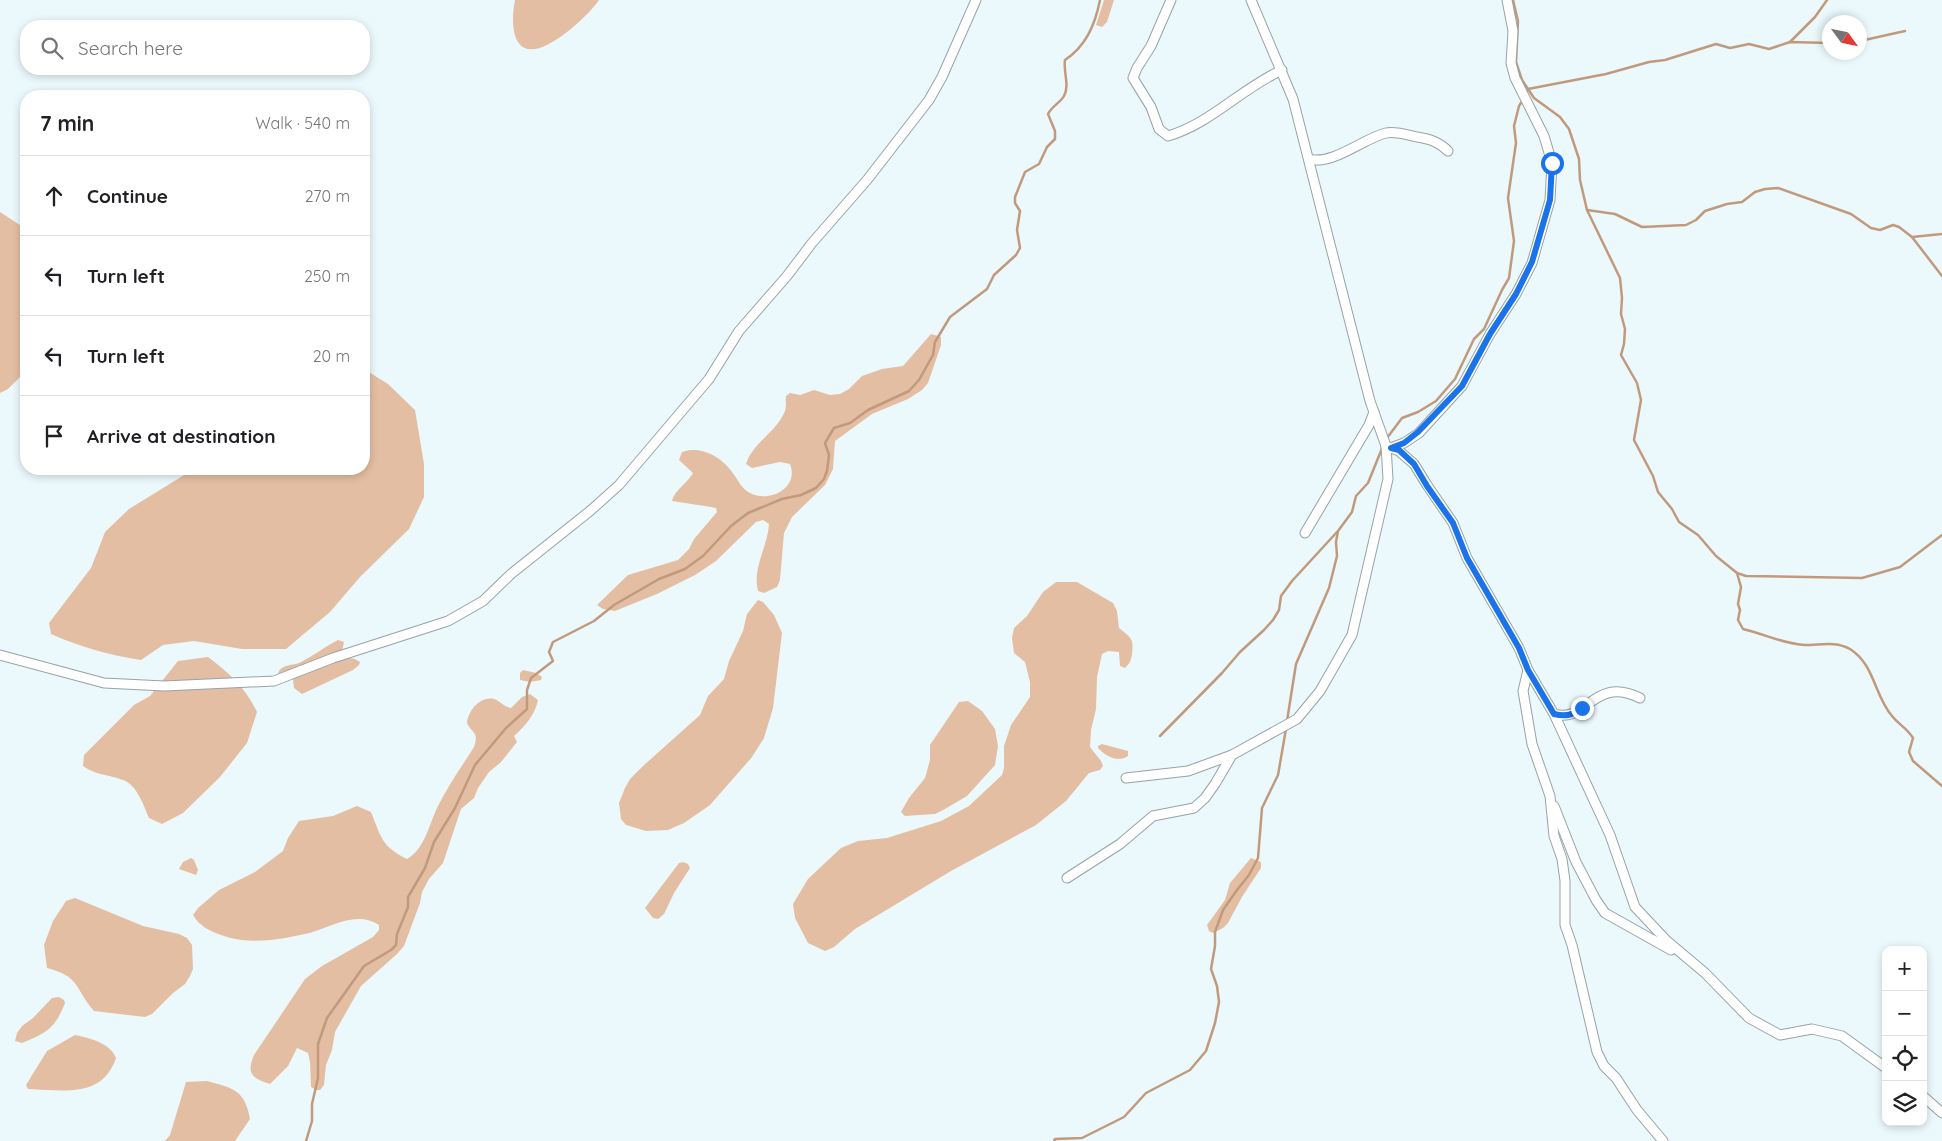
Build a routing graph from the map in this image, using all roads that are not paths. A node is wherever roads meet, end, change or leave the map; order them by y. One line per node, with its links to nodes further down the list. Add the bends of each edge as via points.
1 (976, 0): 11 (street, via 929,100 867,180 740,331 709,379 619,485 483,601 448,621 333,658 274,681 164,686 104,683)
2 (1171, 0): 5 (street, via 1133,78 1160,129 1168,136 1184,131 1264,78)
3 (1251, 0): 5 (street)
4 (1507, 0): 9 (street, via 1513,31 1515,78 1544,136 1552,163 1550,200 1532,262 1462,386 1418,432 1404,443)
5 (1282, 70): 7 (street)
6 (1448, 151): 7 (street, via 1432,140 1388,132 1336,155 1316,161)
7 (1309, 159): 8 (street)
8 (1374, 412): 9 (street); 10 (street)
9 (1389, 446): 12 (street, via 1399,450 1414,464 1453,523 1467,558 1519,648); 15 (street, via 1388,479 1352,635 1320,691 1297,719)
10 (1305, 533)
11 (0, 655)
12 (1528, 670): 14 (street); 17 (street, via 1523,691 1532,744)
13 (1640, 698): 14 (street, via 1619,691 1608,693 1571,716)
14 (1554, 714): 19 (street, via 1610,835 1635,907)
15 (1232, 754): 16 (street, via 1188,771); 18 (street, via 1216,784 1194,808 1153,816 1120,844)
16 (1126, 778)
17 (1550, 796): 19 (street, via 1576,862 1605,913); 23 (street, via 1554,836 1565,881 1564,925 1572,945 1597,1052 1636,1110)
18 (1067, 878)
19 (1690, 961): 20 (street, via 1749,1018 1780,1034 1812,1029 1842,1036)
20 (1882, 1065)
21 (1927, 1100): 22 (street)
22 (1942, 1113)
23 (1663, 1141)

